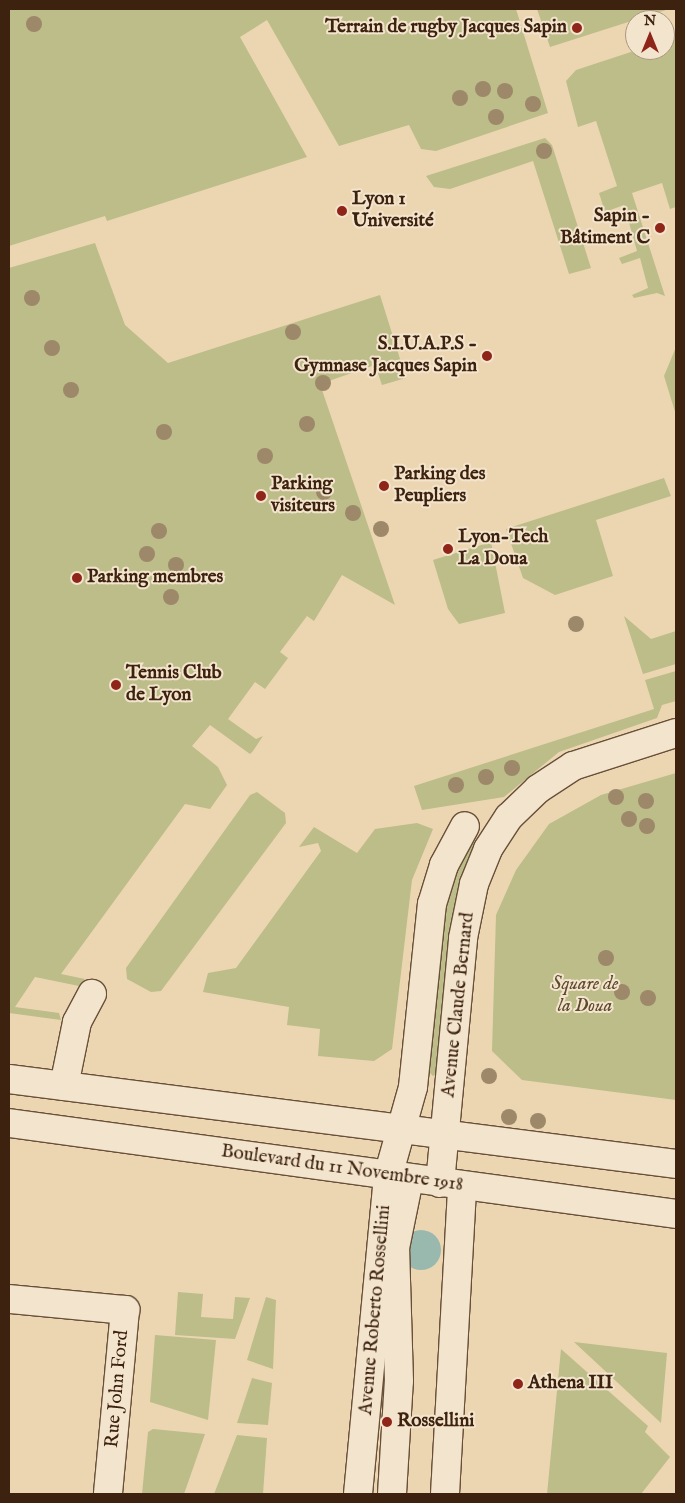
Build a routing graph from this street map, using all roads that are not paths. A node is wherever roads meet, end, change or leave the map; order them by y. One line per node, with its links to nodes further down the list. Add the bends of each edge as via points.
1 (676, 733): 8 (street, Avenue Claude Bernard, via 573,766 538,789 510,817 488,849 474,884 462,938)
2 (465, 826): 7 (street, Avenue Roberto Rossellini, via 444,865 432,904 413,1087)
3 (92, 994): 5 (street, via 76,1022)
4 (9, 1078): 5 (street)
5 (64, 1086): 7 (street)
6 (9, 1123): 10 (street, Boulevard du 11 Novembre 1918)
7 (400, 1127): 8 (street); 10 (street, Avenue Roberto Rossellini)
8 (447, 1133): 9 (street); 11 (street, Avenue Claude Bernard)
9 (676, 1164)
10 (399, 1177): 11 (street, Boulevard du 11 Novembre 1918); 15 (street, Avenue Roberto Rossellini); 16 (street, via 395,1248 400,1381)
11 (451, 1185): 12 (street, Boulevard du 11 Novembre 1918); 17 (street)
12 (676, 1214)
13 (9, 1299): 14 (street, Rue John Ford, via 125,1310)
14 (108, 1494)
15 (358, 1494)
16 (392, 1494)
17 (445, 1494)

